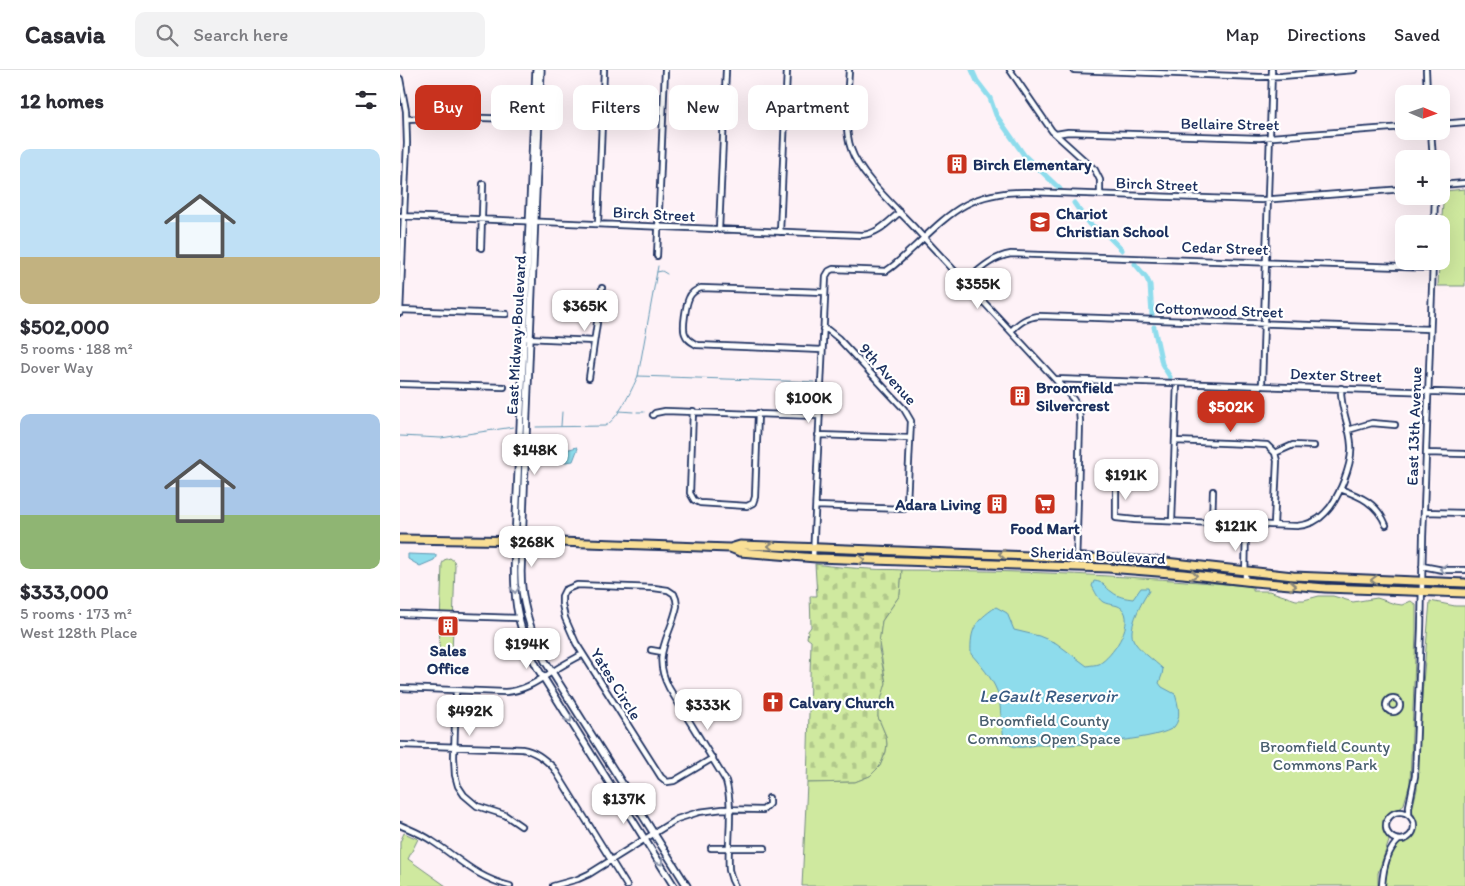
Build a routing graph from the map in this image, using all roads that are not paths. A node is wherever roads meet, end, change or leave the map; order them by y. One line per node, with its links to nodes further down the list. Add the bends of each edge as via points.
1 (536, 70): 32 (main road, East Midway Boulevard)
2 (542, 70): 32 (main road, East Midway Boulevard)
3 (604, 70): 33 (street)
4 (665, 70): 34 (street)
5 (726, 70): 35 (street)
6 (787, 70): 36 (street)
7 (849, 70): 29 (street, via 847,131 851,150 862,170)
8 (1011, 70): 21 (street)
9 (1074, 70): 13 (street)
10 (1272, 70): 13 (street)
11 (1354, 70): 13 (street)
12 (1426, 70): 15 (street)
13 (1272, 76): 22 (street)
14 (400, 79): 17 (street)
15 (1427, 85)
16 (491, 118): 17 (street)
17 (407, 119): 30 (street)
18 (1465, 122): 19 (street)
19 (1450, 123)
20 (1395, 128): 22 (street, Bellaire Street)
21 (1056, 134): 22 (street, Bellaire Street); 27 (street, via 1096,170)
22 (1270, 138): 28 (street)
23 (1465, 183): 25 (street)
24 (484, 184): 31 (street)
25 (1450, 184)
26 (1395, 190): 28 (street, Birch Street)
27 (1100, 194): 28 (street, Birch Street); 37 (street, Birch Street, via 1010,192 992,195 957,209)
28 (1268, 200): 40 (street)
29 (900, 212): 36 (street, Birch Street, via 867,235); 37 (street)
30 (402, 216): 31 (street, Birch Street); 46 (street)
31 (481, 220): 32 (street, Birch Street); 38 (street)
32 (532, 221): 33 (street, Birch Street); 52 (main road, East Midway Boulevard)
33 (598, 224): 34 (street, Birch Street)
34 (659, 226): 35 (street, Birch Street); 39 (street)
35 (720, 230): 36 (street, Birch Street)
36 (780, 232)
37 (924, 238): 43 (street); 45 (street, Birch Street, via 886,271 829,271)
38 (480, 248)
39 (657, 256)
40 (1266, 262): 41 (street, Cedar Street); 43 (street, Cedar Street, via 1011,254 992,260); 48 (street)
41 (1395, 267)
42 (1432, 270): 50 (street, East 13th Avenue)
43 (965, 282): 51 (street)
44 (602, 288): 53 (street)
45 (825, 292): 49 (street); 54 (street, via 701,288 688,299 684,326 685,334 697,345)
46 (400, 312): 47 (street)
47 (506, 314)
48 (1264, 324): 50 (street, Cottonwood Street); 51 (street, Cottonwood Street, via 1032,316); 59 (street)
49 (823, 329): 54 (street); 71 (street, 9th Avenue, via 838,338 904,409 911,421)
50 (1430, 329): 62 (street, East 13th Avenue)
51 (1012, 331): 56 (street)
52 (527, 338): 53 (street); 89 (main road, East Midway Boulevard)
53 (594, 341): 55 (street)
54 (822, 350): 67 (street)
55 (589, 378)
56 (1055, 379): 57 (street, Dexter Street); 92 (street, via 1073,399 1080,413)
57 (1177, 382): 59 (street, Dexter Street); 72 (street)
58 (400, 384): 60 (street)
59 (1262, 385): 61 (street, Dexter Street)
60 (504, 387)
61 (1341, 388): 62 (street, Dexter Street); 69 (street)
62 (1428, 391): 63 (street, Dexter Street); 75 (street, East 13th Avenue)
63 (1465, 393)
64 (693, 411): 65 (street); 65 (street, via 690,493 700,504 753,503); 66 (street, via 665,411)
65 (758, 413): 67 (street)
66 (653, 415)
67 (819, 416): 70 (street)
68 (1395, 425): 69 (street, via 1366,424)
69 (1348, 430): 78 (street, via 1351,459)
70 (818, 436): 71 (street); 80 (street)
71 (910, 438): 80 (street, 9th Avenue, via 904,508)
72 (1175, 441): 74 (street, via 1261,444); 83 (street)
73 (1314, 446): 74 (street, via 1293,445)
74 (1275, 453): 86 (street)
75 (1426, 453): 76 (street); 81 (street, East 13th Avenue)
76 (1465, 454)
77 (1116, 483): 83 (street, via 1116,518)
78 (1340, 489): 86 (street, via 1325,514 1312,522 1297,526); 87 (street, via 1370,502)
79 (1213, 490): 84 (street)
80 (816, 506): 90 (street)
81 (1424, 512): 82 (street); 94 (street, East 13th Avenue)
82 (1465, 513)
83 (1172, 521): 84 (street)
84 (1212, 523): 85 (street)
85 (1246, 524): 86 (street); 97 (street)
86 (1274, 525)
87 (1386, 525)
88 (400, 539): 89 (main road, Sheridan Boulevard)
89 (519, 541): 91 (main road, Sheridan Boulevard); 106 (main road, East Midway Boulevard, one-way to 106, via 514,591); 110 (main road, East Midway Boulevard, via 521,582 528,619)
90 (814, 547): 91 (main road, Sheridan Boulevard, one-way to 91, via 740,545); 92 (main road, Sheridan Boulevard, one-way to 90); 93 (street)
91 (730, 548): 93 (main road, Sheridan Boulevard, via 740,552)
92 (1076, 557): 95 (street); 97 (main road, Sheridan Boulevard, via 1156,561)
93 (814, 558): 95 (main road, Sheridan Boulevard, one-way to 95)
94 (1422, 566): 96 (street, one-way to 94); 99 (street, East 13th Avenue)
95 (1076, 567): 98 (main road, Sheridan Boulevard, one-way to 98)
96 (1465, 570)
97 (1245, 571): 98 (street); 99 (main road, Sheridan Boulevard, one-way to 97)
98 (1245, 582): 102 (main road, Sheridan Boulevard, one-way to 102)
99 (1422, 582): 100 (main road, Sheridan Boulevard); 102 (street, East 13th Avenue)
100 (1465, 583)
101 (680, 590): 104 (street)
102 (1422, 592): 103 (main road, Sheridan Boulevard); 117 (street, East 13th Avenue, via 1415,776)
103 (1465, 593)
104 (674, 594): 108 (street, via 676,611); 109 (street, Yates Circle, via 654,588 576,585 564,588 562,604 565,618)
105 (400, 614): 106 (street)
106 (518, 618): 111 (main road, East Midway Boulevard, via 526,644)
107 (651, 650): 108 (street)
108 (662, 652): 116 (street, via 661,667 665,679)
109 (583, 654): 110 (street); 116 (street, Yates Circle, via 667,784)
110 (552, 672): 111 (street); 124 (main road, East Midway Boulevard)
111 (543, 678): 113 (street, via 510,692); 126 (main road, East Midway Boulevard, one-way to 126)
112 (400, 688): 113 (street)
113 (456, 690): 115 (street)
114 (400, 745): 115 (street)
115 (454, 747): 123 (street, via 454,775 464,795 477,806 505,815); 132 (street, via 522,749 540,755 552,768)
116 (713, 758): 119 (street, via 726,781)
117 (1410, 797): 120 (street); 121 (street, East 13th Avenue)
118 (769, 798): 119 (street, via 769,804 763,810)
119 (730, 809): 124 (street, via 699,812 678,819); 129 (street)
120 (1400, 811): 121 (street); 125 (street, via 1387,819 1386,828)
121 (1409, 814): 127 (street, via 1414,823 1413,832)
122 (400, 826): 133 (street, via 433,841 473,871)
123 (522, 826)
124 (654, 833): 126 (street); 137 (main road, East Midway Boulevard)
125 (1391, 837): 127 (street); 131 (street)
126 (645, 839): 132 (street); 136 (main road, East Midway Boulevard, one-way to 136)
127 (1399, 840): 131 (street)
128 (711, 848): 129 (street)
129 (729, 848): 130 (street); 138 (street, via 729,870)
130 (765, 848)
131 (1389, 855): 139 (street)
132 (611, 860): 134 (street, via 578,879); 135 (street)
133 (506, 886)
134 (553, 886)
135 (627, 886)
136 (674, 886)
137 (687, 886)
138 (735, 886)
139 (1382, 886)

